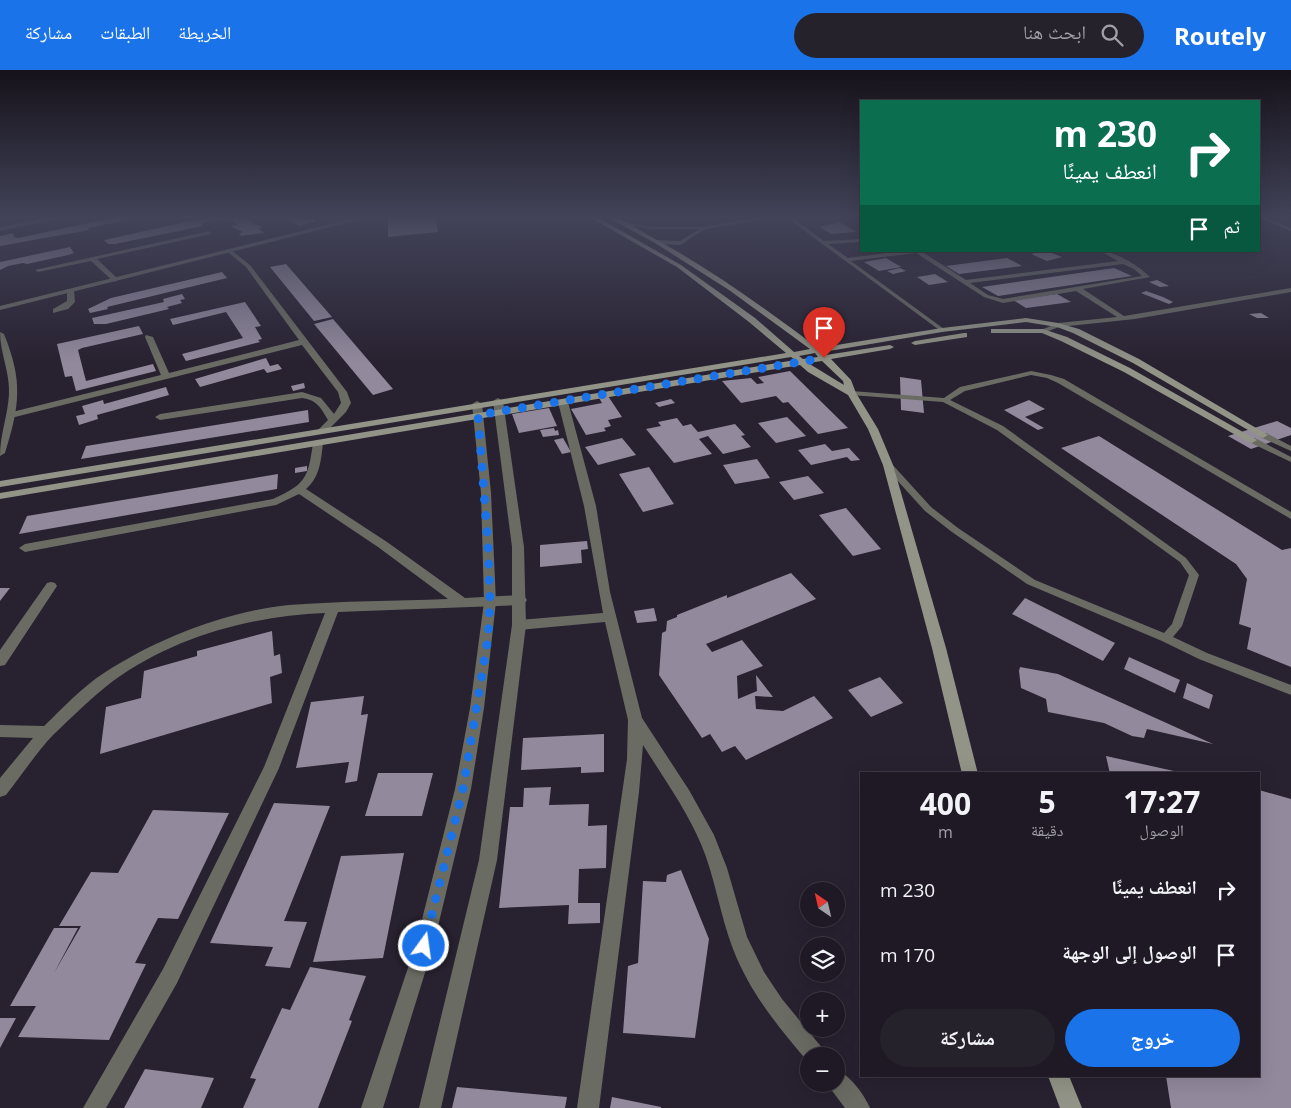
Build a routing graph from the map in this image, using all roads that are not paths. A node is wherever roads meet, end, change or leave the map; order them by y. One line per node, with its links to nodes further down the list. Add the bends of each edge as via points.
1 (54, 266): 11 (street)
2 (100, 266): 12 (street)
3 (171, 266): 12 (street)
4 (248, 266): 25 (street)
5 (679, 266): 27 (main road)
6 (697, 266): 26 (main road, via 732,288)
7 (855, 266): 21 (lane)
8 (941, 266): 13 (lane)
9 (1088, 266): 13 (lane)
10 (1133, 266): 14 (lane, via 1147,277)
11 (38, 270)
12 (114, 280): 16 (street)
13 (966, 282): 14 (lane, via 986,296 1003,300)
14 (1078, 289): 19 (lane)
15 (1291, 290): 19 (lane)
16 (70, 291): 17 (street); 18 (street, via 71,302)
17 (0, 308)
18 (56, 312)
19 (1122, 318): 20 (lane)
20 (1058, 325): 21 (main road, via 1026,320); 22 (lane); 40 (main road, via 1136,360)
21 (942, 330): 26 (main road)
22 (1043, 331): 28 (main road, via 996,330); 41 (main road, via 1127,370)
23 (0, 334): 36 (street, via 12,362 15,383)
24 (149, 337): 30 (street)
25 (303, 342): 30 (street); 38 (street, via 345,397 346,403)
26 (816, 350): 27 (main road); 28 (main road)
27 (792, 354): 29 (main road); 34 (main road)
28 (824, 358): 29 (main road); 31 (main road, via 847,380)
29 (801, 362): 31 (main road); 33 (main road)
30 (166, 376): 36 (street)
31 (851, 393): 32 (lane); 46 (main road, via 873,429)
32 (945, 400): 50 (lane, via 963,389 1031,373 1049,376); 59 (lane, via 1000,428 1183,560 1194,575 1177,626)
33 (563, 402): 34 (main road); 57 (street, via 590,506)
34 (499, 406): 35 (main road); 53 (street, via 518,547)
35 (478, 410): 39 (main road); 42 (main road); 54 (street, via 486,493)
36 (11, 415): 44 (street)
37 (160, 416): 38 (street, via 302,395 318,398)
38 (333, 421): 39 (street)
39 (323, 430): 47 (main road)
40 (1263, 435): 43 (lane)
41 (1252, 440): 45 (lane)
42 (318, 443): 48 (street, via 314,474); 49 (main road)
43 (1291, 449)
44 (0, 453)
45 (1291, 460)
46 (888, 465): 59 (lane, via 928,509 1031,582); 65 (main road)
47 (0, 484)
48 (300, 490): 51 (street, via 265,505); 55 (street, via 357,525)
49 (0, 496)
50 (1291, 516)
51 (26, 548)
52 (51, 586): 60 (street)
53 (520, 600): 54 (street); 58 (street)
54 (490, 602): 55 (street); 71 (street, via 488,638 463,789 424,946)
55 (463, 603): 56 (street)
56 (333, 608): 64 (street, via 287,610 231,622 188,636 138,659 107,678); 70 (street, via 267,777 170,976)
57 (610, 617): 58 (street); 62 (street)
58 (520, 625): 72 (street, via 488,860)
59 (1166, 638): 61 (lane)
60 (0, 661)
61 (1291, 690)
62 (635, 720): 67 (street, via 708,841 751,969 774,1007); 73 (street, via 632,792)
63 (0, 731): 64 (street)
64 (47, 732): 66 (street)
65 (970, 772)
66 (0, 790)
67 (808, 1047)
68 (1058, 1077): 75 (main road)
69 (845, 1091): 74 (street)
70 (94, 1108)
71 (372, 1108)
72 (430, 1108)
73 (588, 1108)
74 (858, 1108)
75 (1071, 1108)

